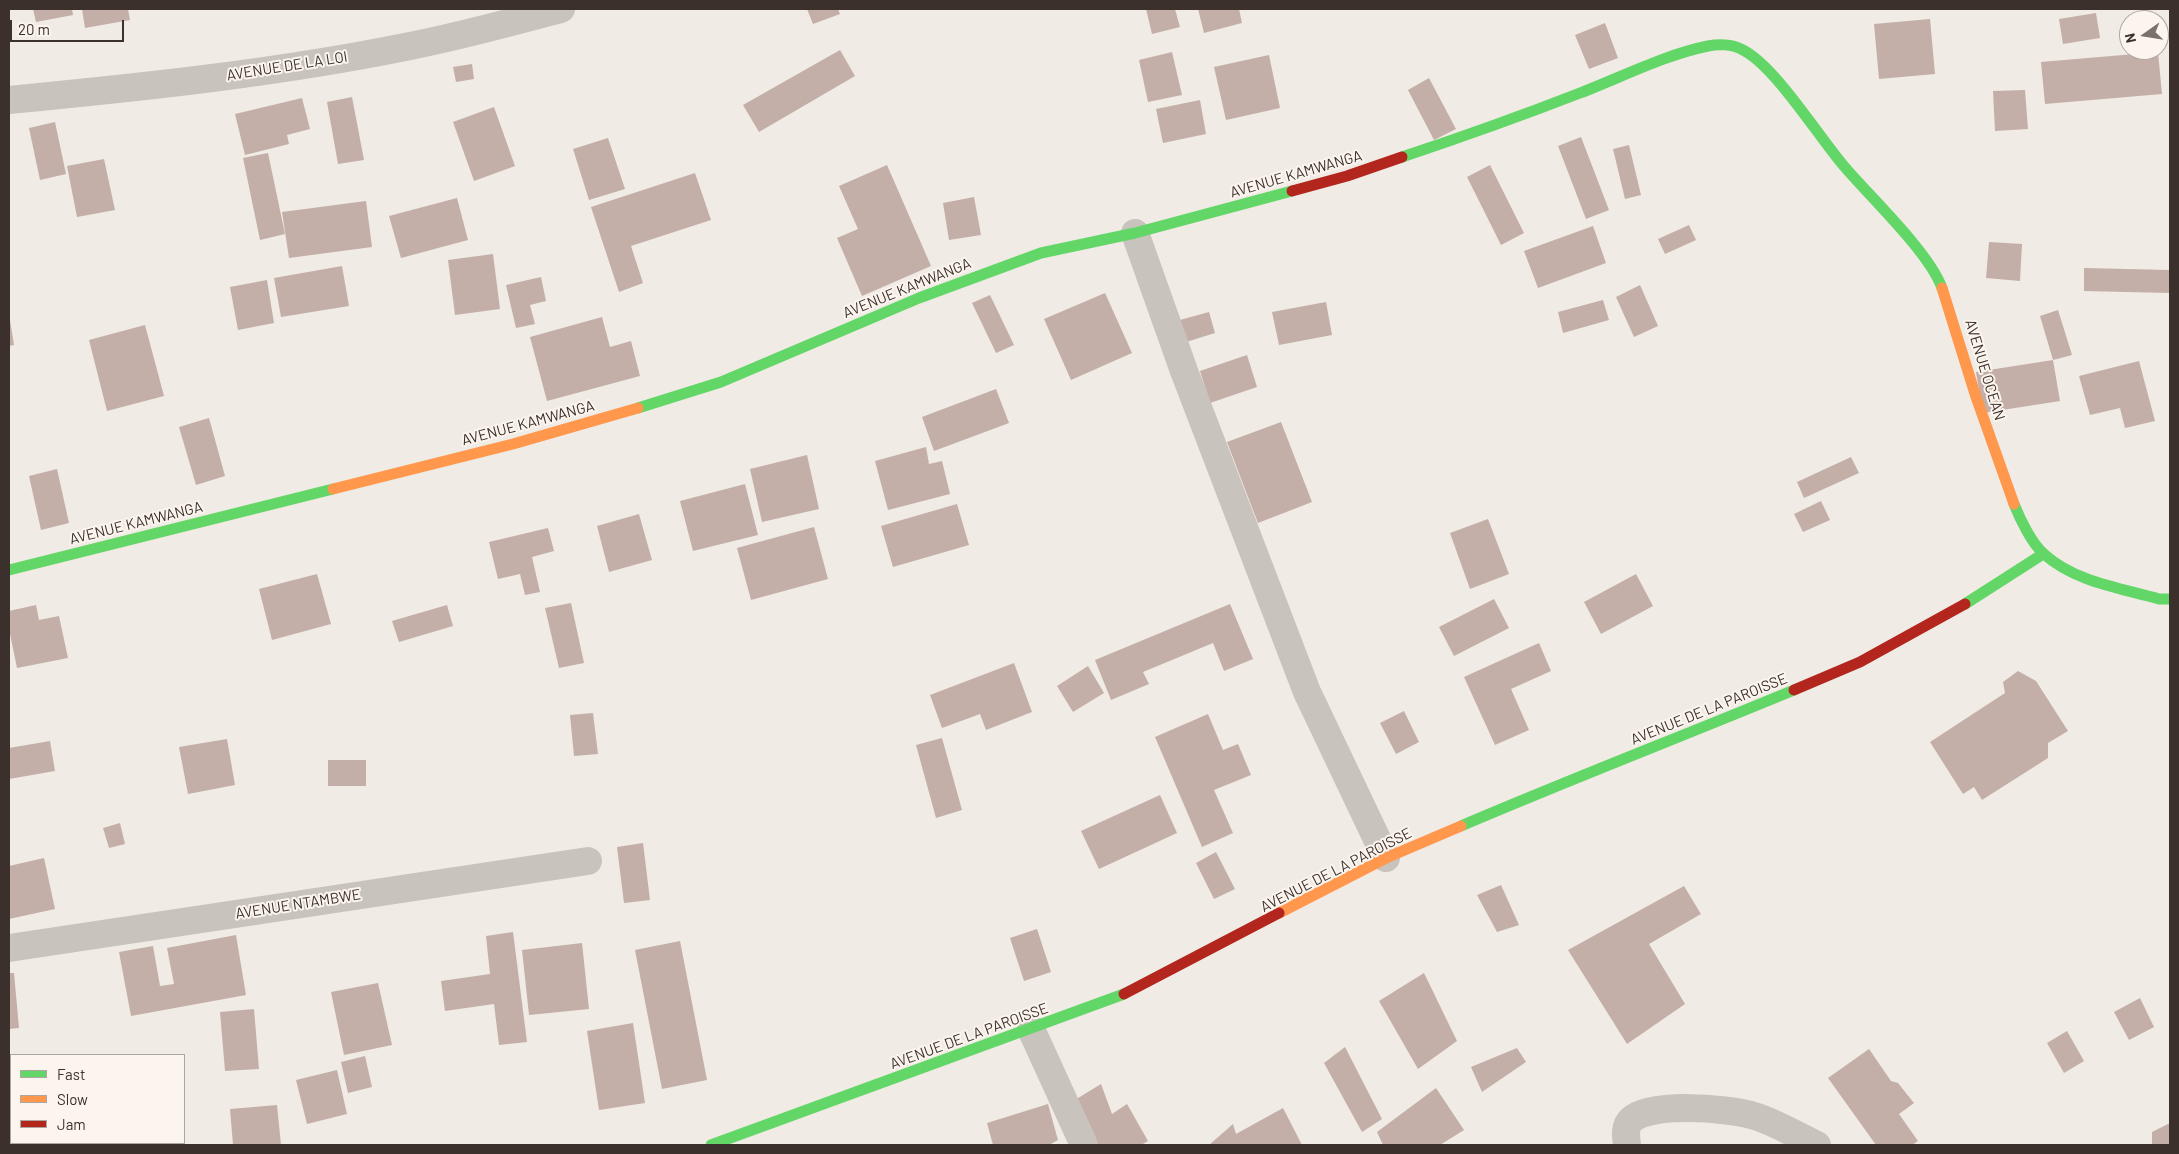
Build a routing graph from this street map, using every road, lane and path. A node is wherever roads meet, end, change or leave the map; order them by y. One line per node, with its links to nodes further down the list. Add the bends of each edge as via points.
1 (561, 9): 2 (street, AVENUE DE LA LOI, via 411,46 300,66)
2 (9, 100)
3 (1792, 101): 4 (street, AVENUE KAMWANGA, via 1754,56 1735,46 1709,46 1646,65 1502,124 1347,176); 5 (street, AVENUE OCEAN, via 1939,279 2001,471 2021,521)
4 (1135, 234): 6 (street, AVENUE KAMWANGA, via 1041,252 983,272 722,382 657,403 504,447); 8 (street, via 1306,692)
5 (2043, 554): 7 (street, AVENUE OCEAN, via 2083,578 2149,597); 8 (street, AVENUE DE LA PAROISSE, via 1973,599 1860,662)
6 (9, 570)
7 (2170, 599)
8 (1386, 858): 11 (street, AVENUE DE LA PAROISSE, via 1124,994)
9 (588, 861): 10 (street, AVENUE NTAMBWE)
10 (9, 948)
11 (1031, 1029): 12 (street, AVENUE DE LA PAROISSE); 13 (street)
12 (711, 1145)
13 (1084, 1145)
14 (1627, 1145): 15 (street, via 1626,1127 1630,1120 1648,1111 1674,1108 1751,1115)
15 (1817, 1145)

